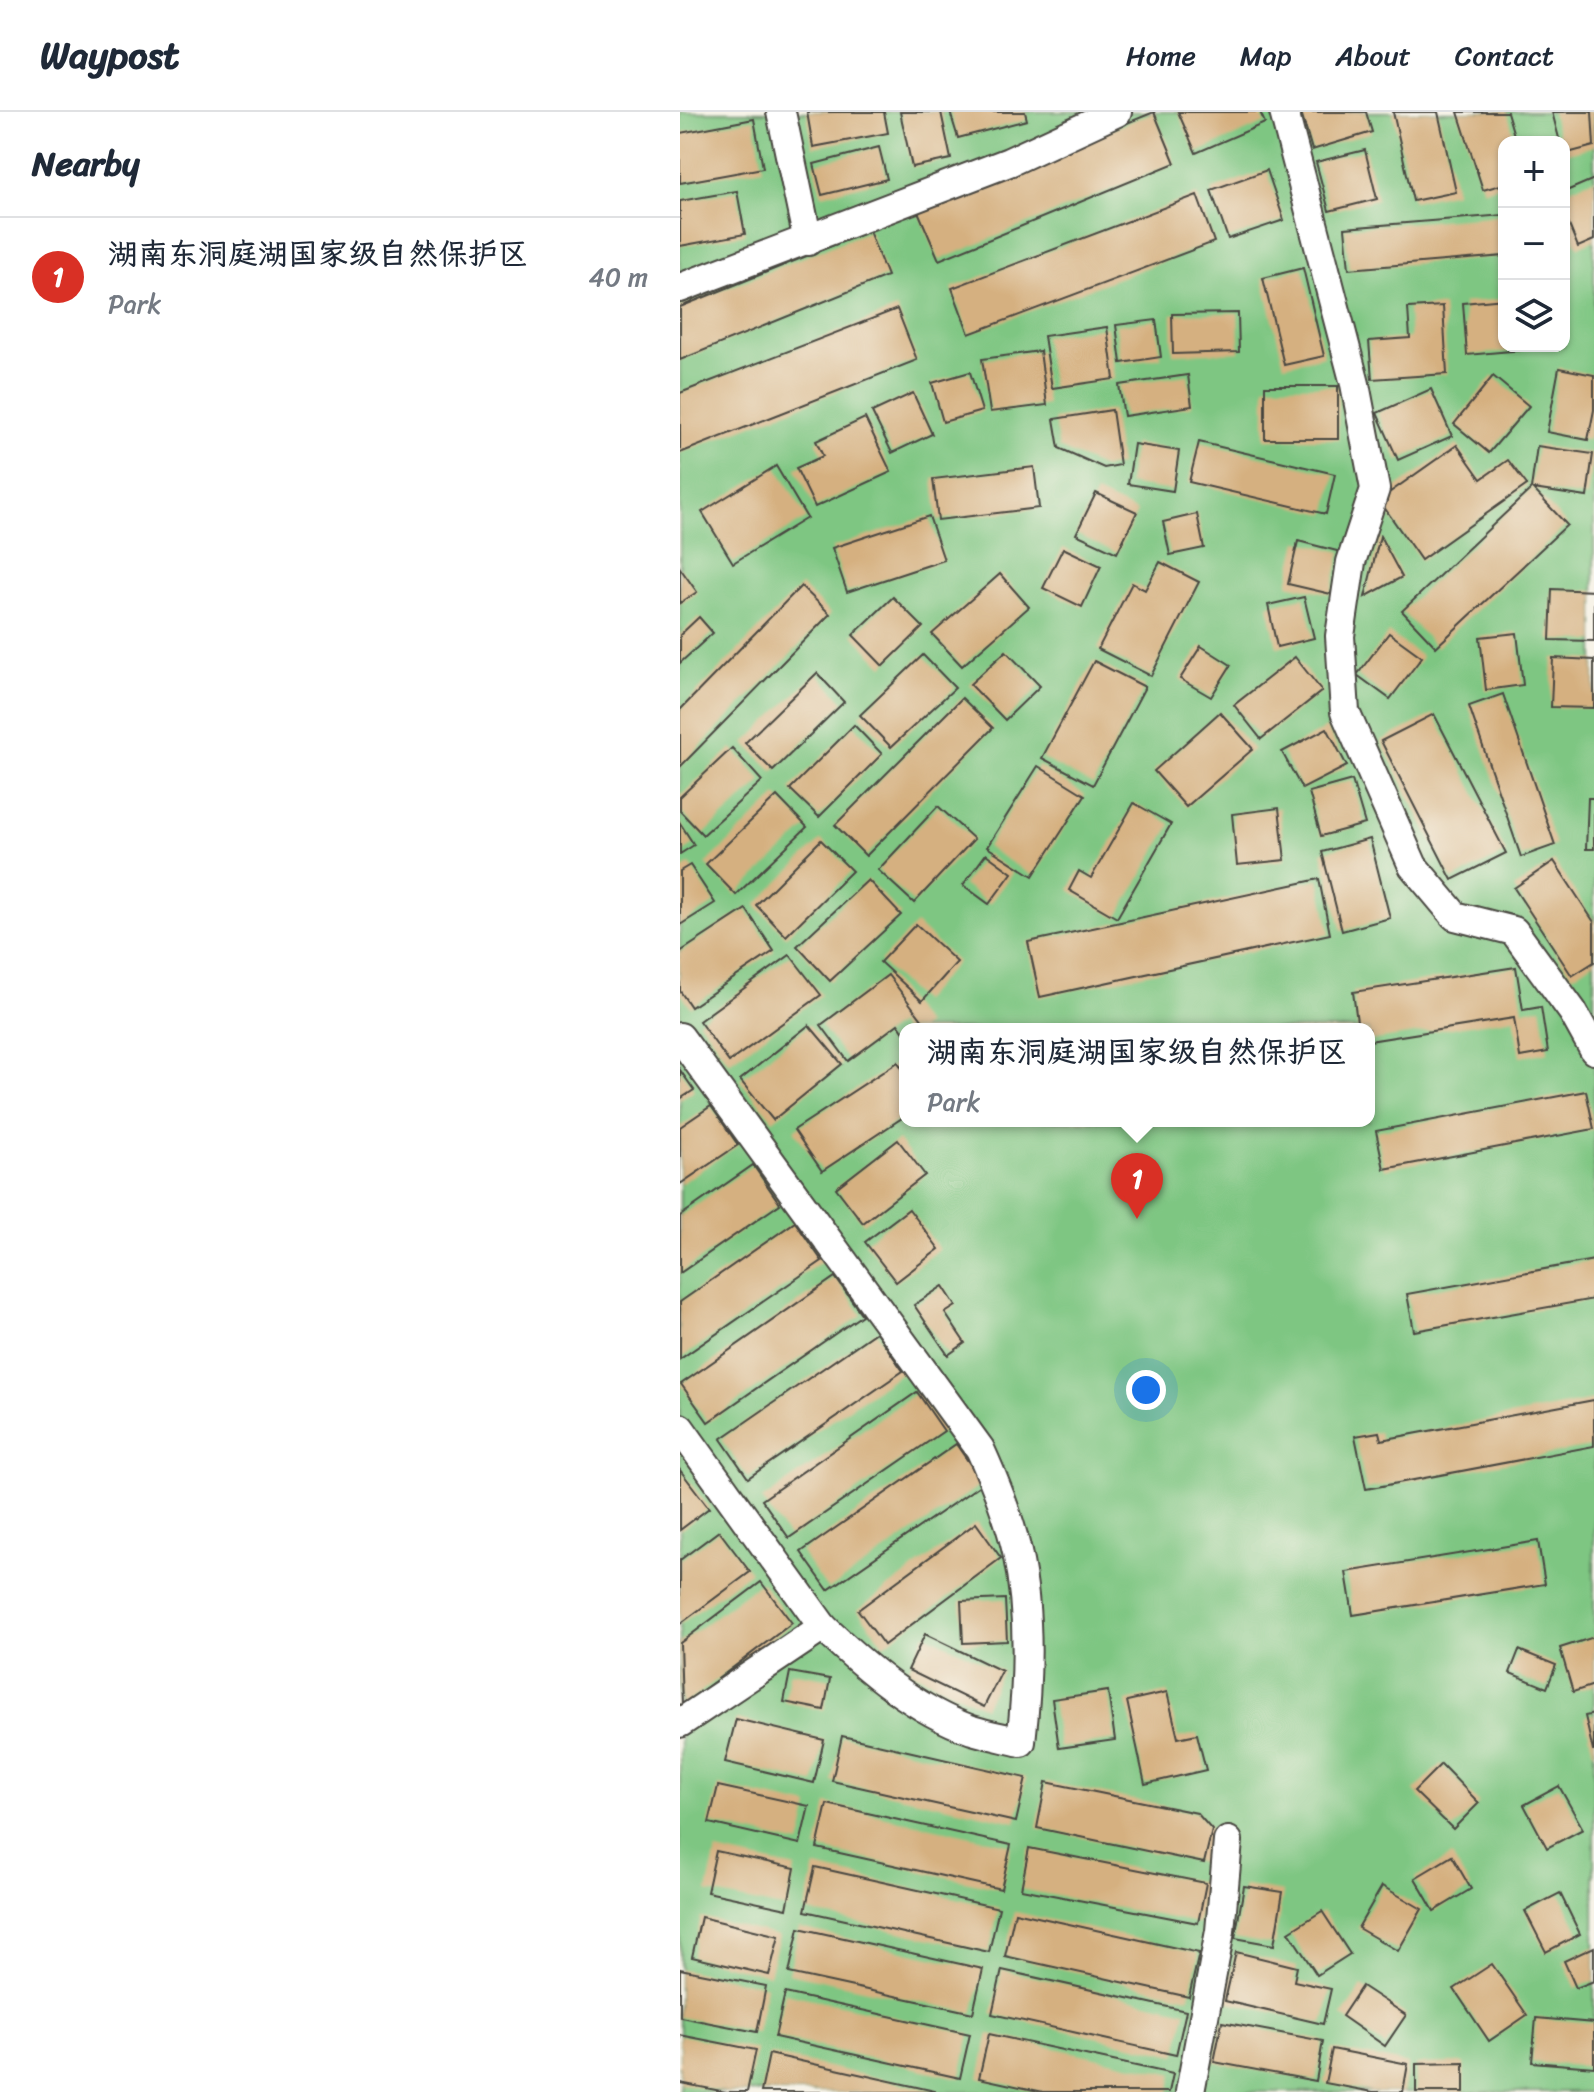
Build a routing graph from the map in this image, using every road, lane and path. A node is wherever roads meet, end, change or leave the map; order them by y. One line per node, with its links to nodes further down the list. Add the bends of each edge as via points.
1 (781, 112): 4 (street)
2 (1117, 112): 4 (street, via 1009,162)
3 (1284, 112): 7 (street, via 1355,384 1375,489 1351,562 1340,636 1345,712 1413,866 1455,916 1514,931)
4 (808, 241): 5 (street)
5 (680, 288)
6 (680, 1037): 9 (street, via 980,1449 1018,1554 1025,1626 1021,1742 971,1730 923,1706 860,1663)
7 (1594, 1050)
8 (680, 1428): 9 (street)
9 (823, 1627): 10 (street)
10 (680, 1723)
11 (1228, 1841): 12 (street, via 1220,1931)
12 (1190, 2092)

